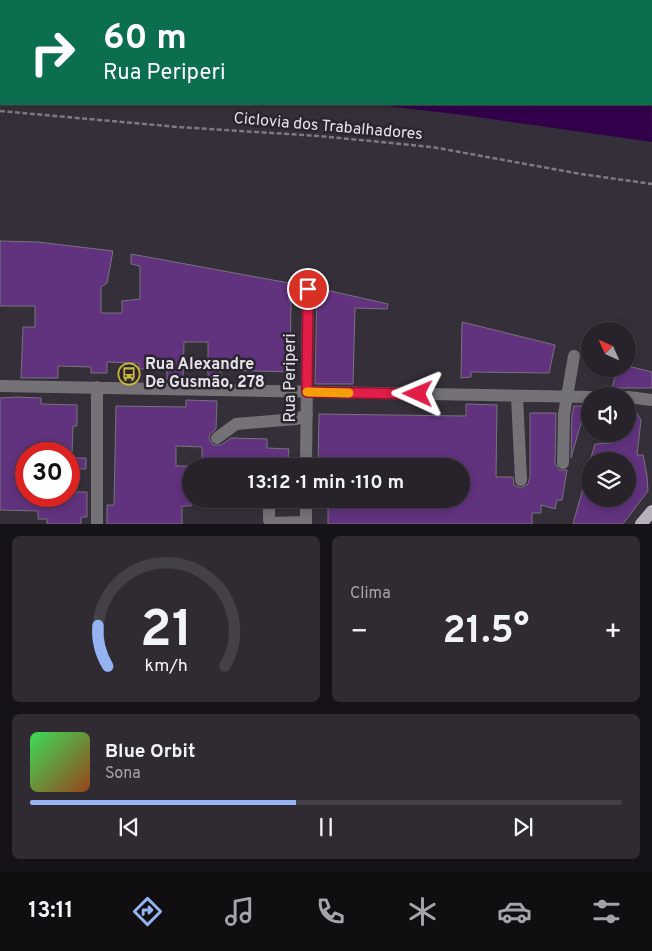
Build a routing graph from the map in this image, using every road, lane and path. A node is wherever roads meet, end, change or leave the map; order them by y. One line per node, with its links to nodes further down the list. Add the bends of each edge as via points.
1 (0, 111): 2 (path, Ciclovia dos Trabalhadores, via 432,147)
2 (652, 184)
3 (308, 289): 7 (street, Rua Periperi)
4 (574, 356): 9 (street)
5 (0, 386): 6 (street)
6 (97, 387): 7 (street); 22 (street)
7 (307, 392): 8 (street); 13 (street, Rua Periperi)
8 (517, 396): 9 (street); 17 (street)
9 (568, 396): 10 (street); 16 (street, via 564,414)
10 (581, 397)
11 (636, 398): 12 (street)
12 (652, 400)
13 (307, 415): 14 (street, via 296,419 236,424); 15 (street, Rua Periperi)
14 (217, 438)
15 (306, 458)
16 (564, 463)
17 (522, 480)
18 (269, 508): 21 (street, via 271,523)
19 (306, 508): 21 (street)
20 (652, 511): 23 (main road)
21 (306, 523)
22 (96, 524)
23 (641, 524)

